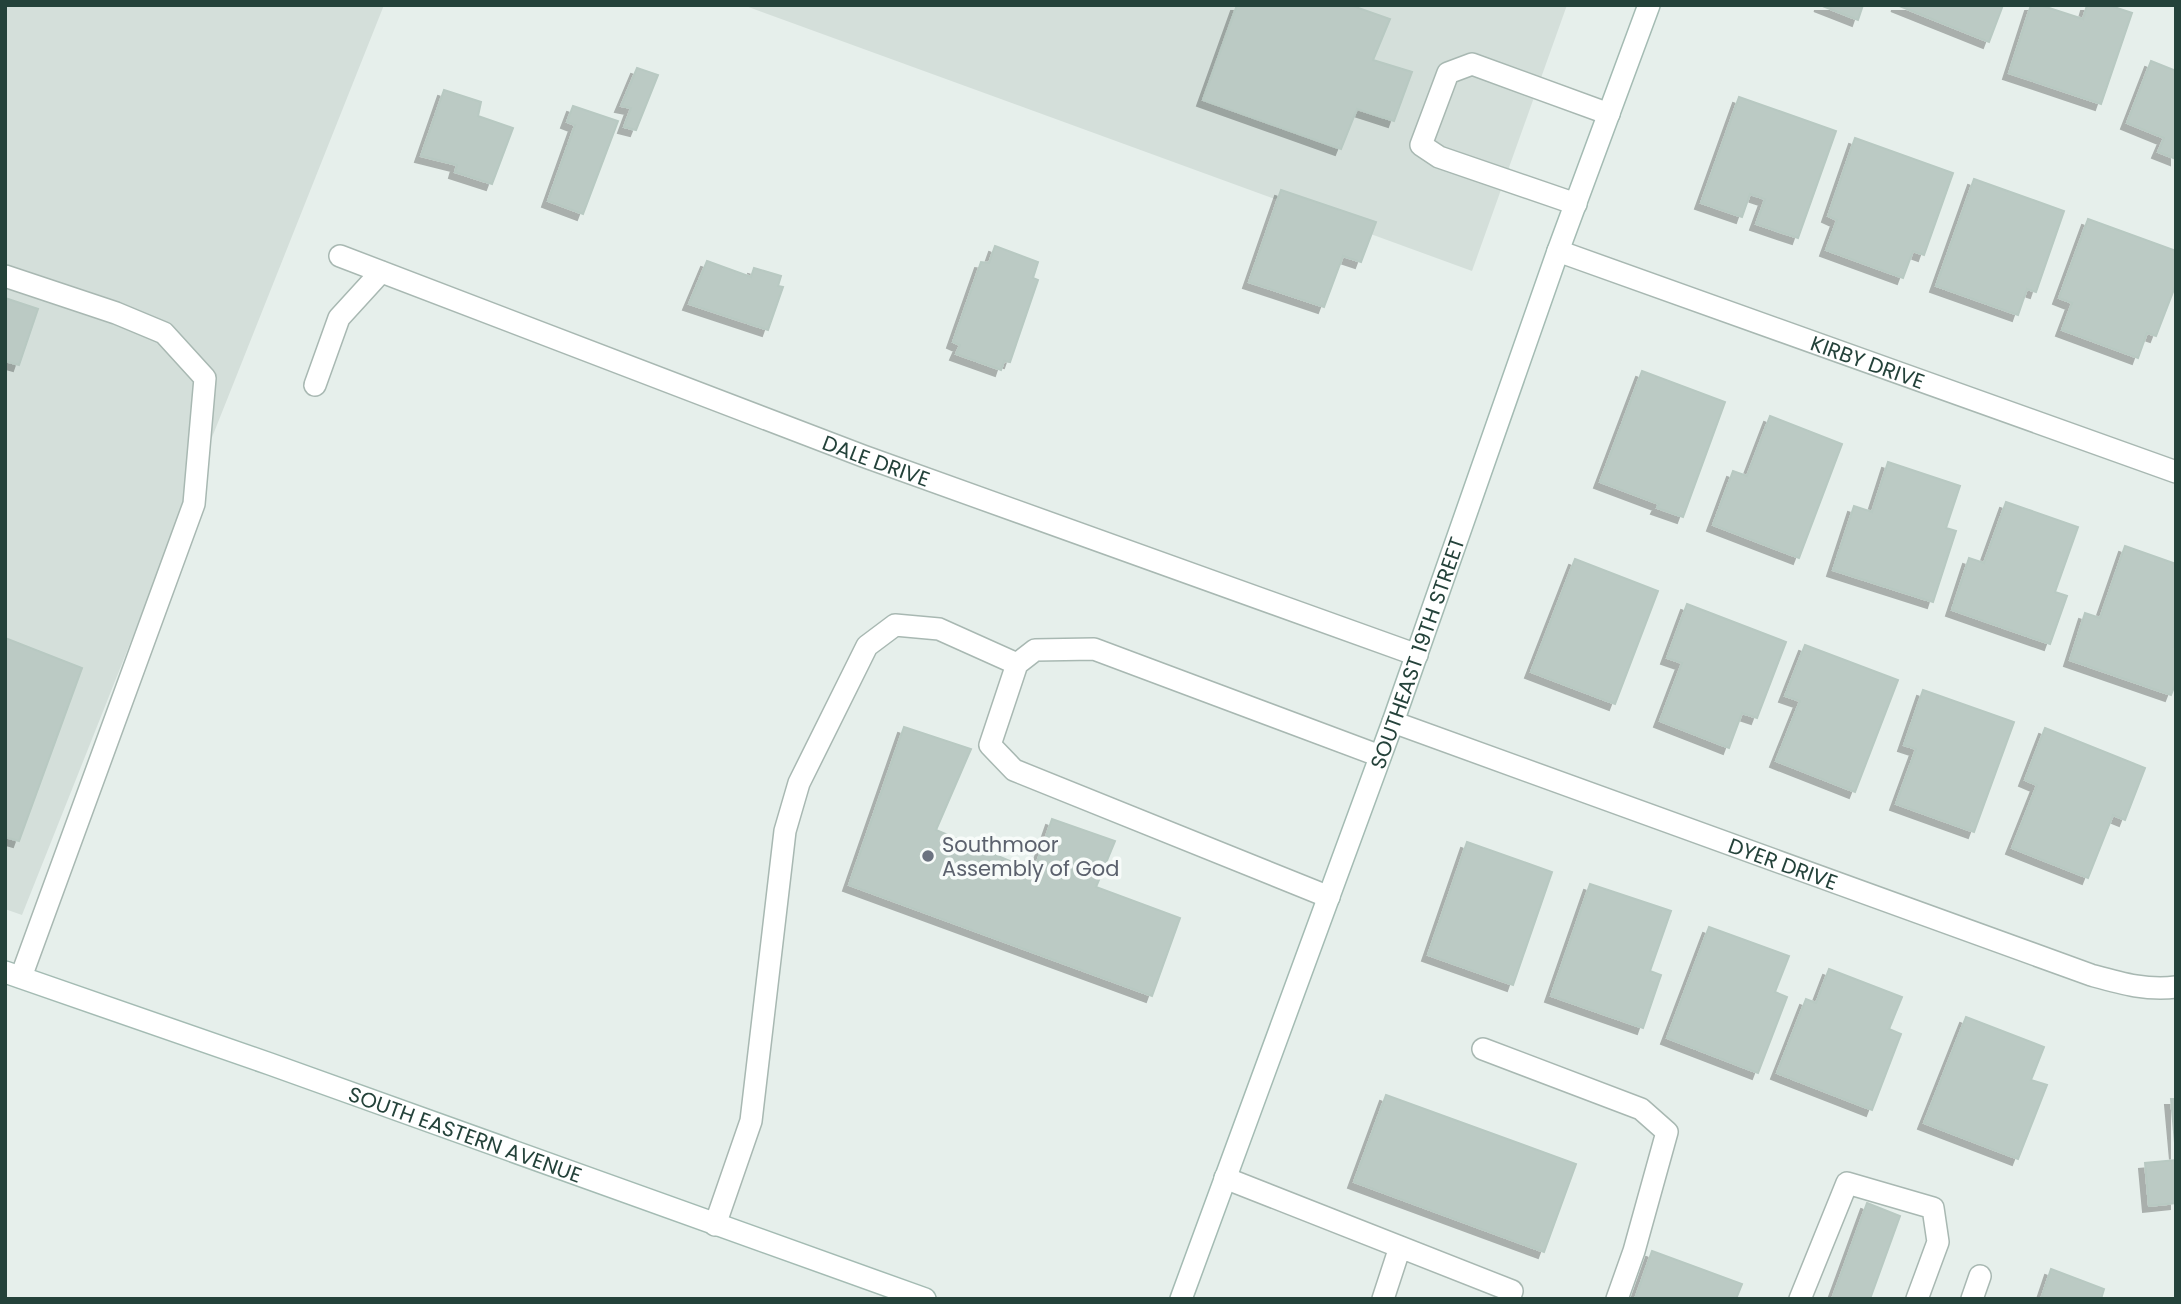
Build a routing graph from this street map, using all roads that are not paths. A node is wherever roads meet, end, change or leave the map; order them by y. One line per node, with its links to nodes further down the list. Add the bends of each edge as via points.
1 (1648, 5): 2 (street, SOUTHEAST 19TH STREET)
2 (1609, 114): 3 (street, SOUTHEAST 19TH STREET); 3 (street, via 1472,64 1448,73 1421,145 1439,158)
3 (1576, 204): 4 (street, SOUTHEAST 19TH STREET)
4 (1558, 251): 9 (street, KIRBY DRIVE); 10 (street, SOUTHEAST 19TH STREET)
5 (340, 256): 6 (street, DALE DRIVE)
6 (381, 272): 8 (street, via 339,318); 10 (street, DALE DRIVE, via 863,456)
7 (5, 276): 15 (street, via 163,333 205,379 194,504)
8 (315, 385)
9 (2176, 472)
10 (1417, 654): 12 (street, SOUTHEAST 19TH STREET)
11 (1017, 664): 13 (street, via 1035,650 1094,649); 14 (street, via 989,745 1014,770); 19 (street, via 939,629 895,625 867,646 799,783 785,831 751,1121)
12 (1393, 722): 13 (street, SOUTHEAST 19TH STREET); 16 (street, DYER DRIVE, via 2091,975 2129,985)
13 (1380, 756): 14 (street, SOUTHEAST 19TH STREET)
14 (1329, 897): 18 (street, SOUTHEAST 19TH STREET)
15 (13, 975): 19 (street, SOUTH EASTERN AVENUE)
16 (2176, 987)
17 (1483, 1049): 26 (street, via 1641,1109 1667,1132)
18 (1225, 1178): 20 (street); 23 (street, SOUTHEAST 19TH STREET)
19 (715, 1225): 22 (street, SOUTH EASTERN AVENUE)
20 (1400, 1247): 24 (street); 25 (street, via 1512,1291)
21 (1980, 1276): 29 (street)
22 (925, 1299)
23 (1181, 1299)
24 (1383, 1299)
25 (1509, 1299)
26 (1617, 1299)
27 (1800, 1299): 28 (street, via 1847,1183 1933,1208 1938,1242)
28 (1917, 1299)
29 (1972, 1299)

